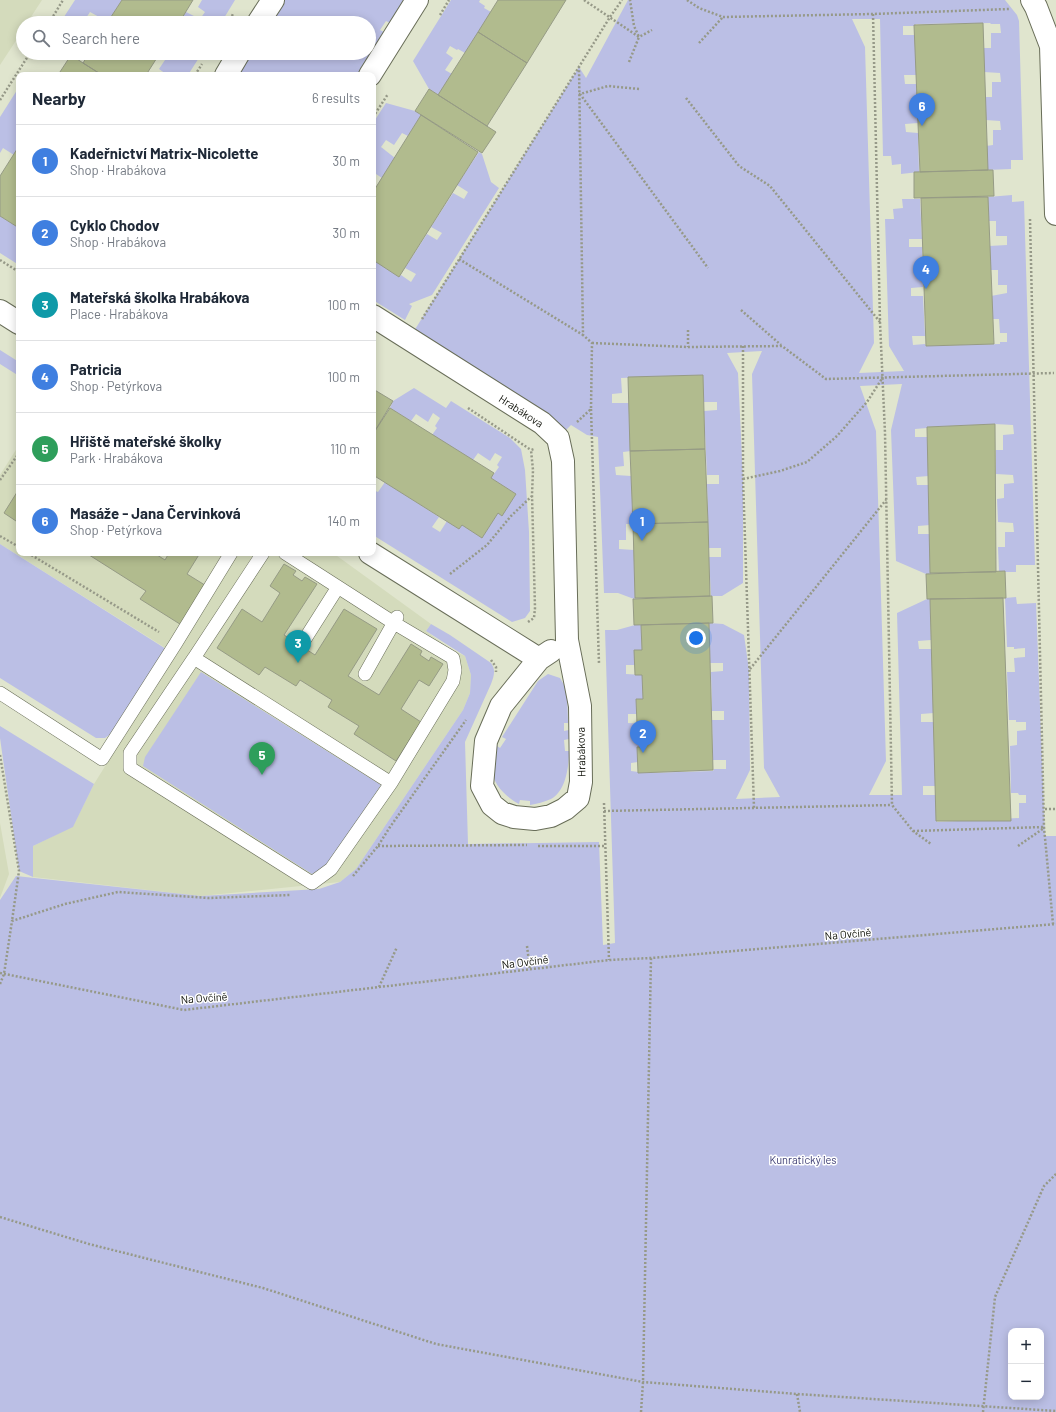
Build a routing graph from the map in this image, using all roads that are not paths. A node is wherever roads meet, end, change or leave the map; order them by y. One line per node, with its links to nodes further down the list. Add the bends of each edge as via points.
1 (273, 0): 4 (street)
2 (417, 0): 8 (street)
3 (1032, 0): 5 (street)
4 (263, 16)
5 (1054, 42): 9 (street)
6 (235, 60): 7 (street)
7 (228, 72)
8 (372, 72)
9 (1056, 214)
10 (0, 311): 12 (street)
11 (376, 318): 20 (street, Hrabákova, via 542,423 558,438 563,461)
12 (16, 321)
13 (229, 556): 24 (lane, via 102,759)
14 (261, 556): 21 (lane)
15 (290, 556): 17 (lane)
16 (375, 556): 22 (street)
17 (338, 587): 18 (lane); 19 (lane)
18 (396, 619): 23 (lane); 25 (lane, via 453,658 455,670 453,681)
19 (305, 639)
20 (566, 640): 22 (street, Hrabákova); 22 (street, Hrabákova, via 580,706 581,782 578,798 551,816 535,819 514,817 492,805 482,786 486,741 501,706)
21 (194, 658): 25 (lane); 25 (lane, via 130,753 130,768 312,883 331,869)
22 (540, 659)
23 (364, 674)
24 (0, 693)
25 (391, 783)

